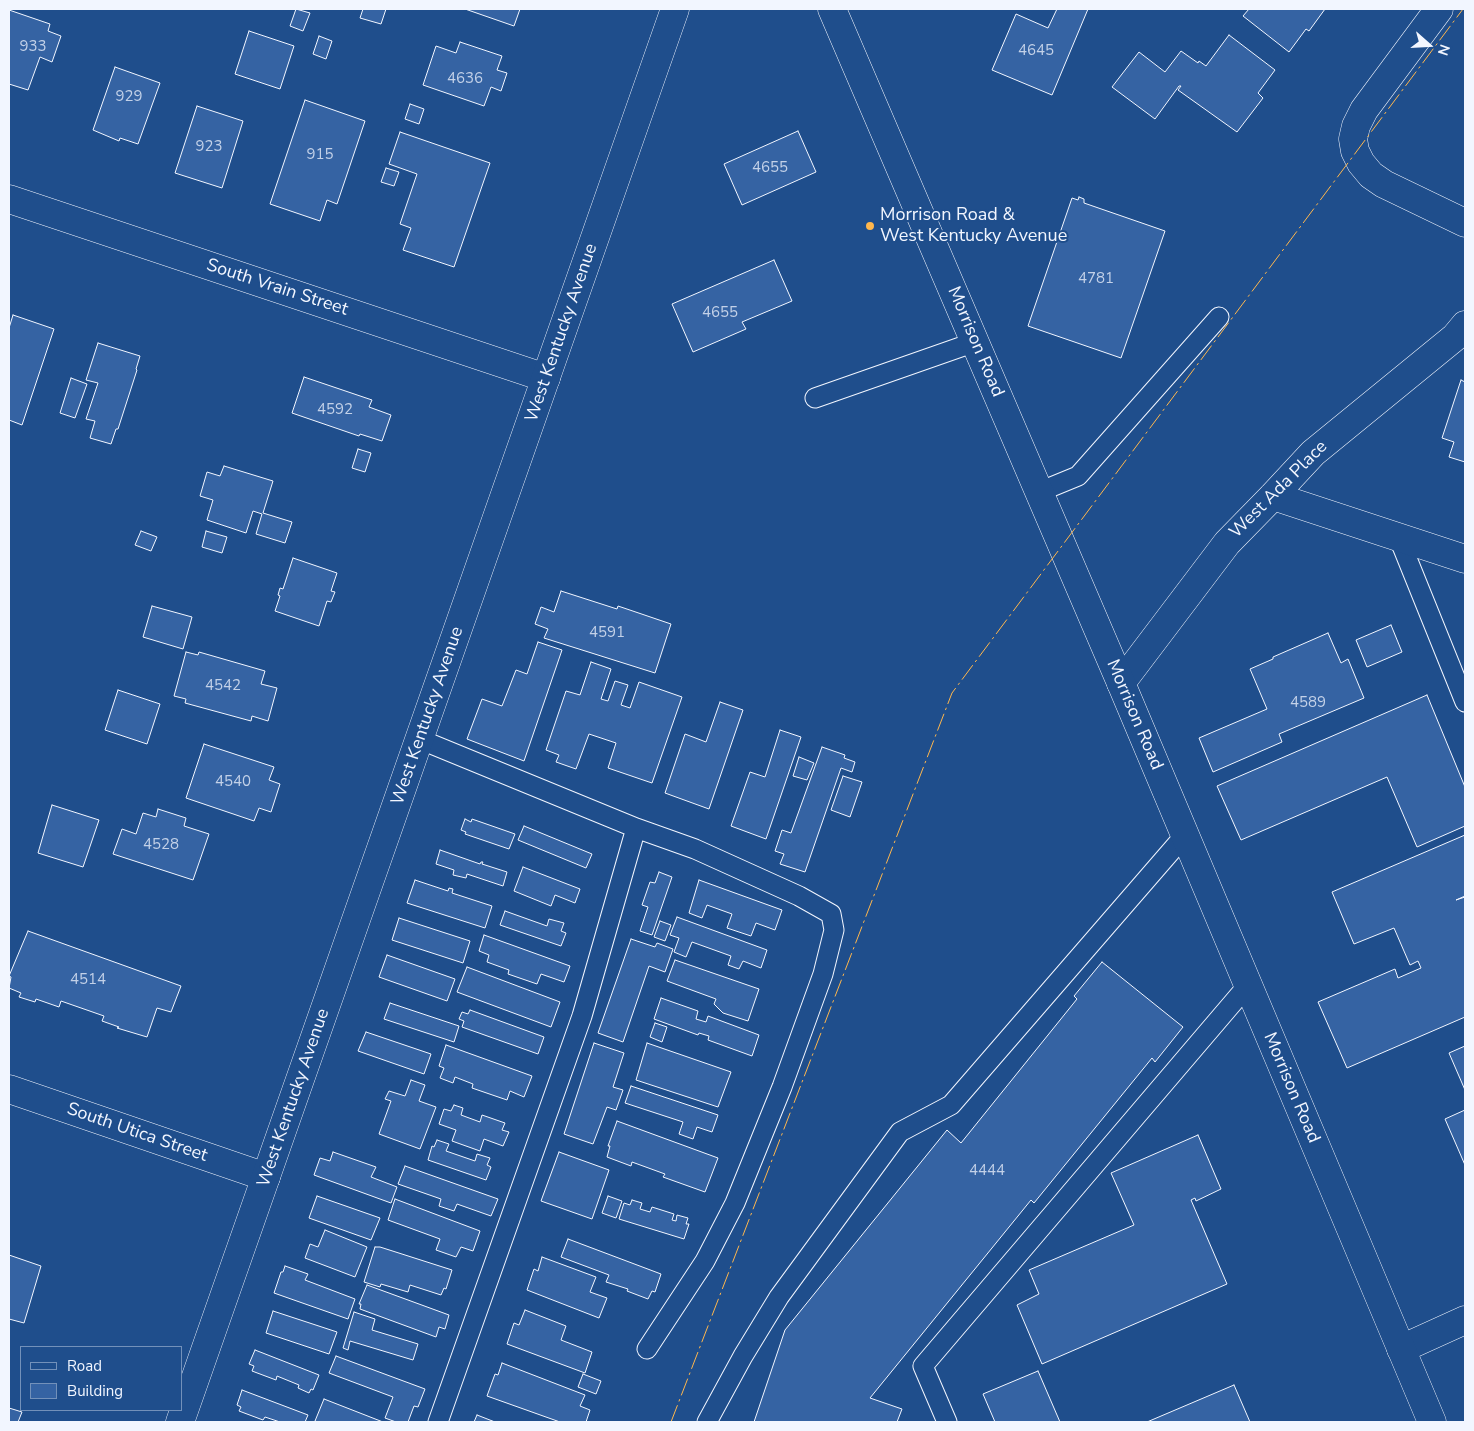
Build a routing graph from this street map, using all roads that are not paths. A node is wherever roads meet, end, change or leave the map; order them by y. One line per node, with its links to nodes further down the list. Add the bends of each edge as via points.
1 (675, 9): 9 (street, West Kentucky Avenue)
2 (832, 9): 8 (street, Morrison Road)
3 (1439, 9): 5 (street, via 1364,110 1356,126 1354,150 1371,175 1384,184)
4 (9, 199): 9 (street, South Vrain Street)
5 (1465, 223)
6 (1219, 316): 11 (lane, via 1078,476)
7 (1465, 325): 12 (street, West Ada Place, via 1313,453)
8 (975, 342): 10 (lane); 11 (street, Morrison Road)
9 (546, 378): 17 (street, West Kentucky Avenue)
10 (815, 398)
11 (1039, 492): 15 (street, Morrison Road)
12 (1274, 496): 13 (street); 15 (street, West Ada Place, via 1227,543)
13 (1398, 536): 14 (street); 16 (lane)
14 (1465, 559)
15 (1121, 683): 19 (street, Morrison Road)
16 (1465, 702)
17 (419, 739): 18 (lane); 22 (street, West Kentucky Avenue)
18 (636, 828): 24 (lane, via 703,853 799,896 831,914 834,930 823,974 735,1203 704,1261); 27 (lane, via 582,1016)
19 (1185, 835): 20 (street, Morrison Road); 28 (lane, via 951,1105 900,1132 779,1297)
20 (1248, 985): 25 (street, Morrison Road); 29 (lane, via 923,1366)
21 (9, 1089): 22 (street, South Utica Street)
22 (266, 1178): 26 (street, West Kentucky Avenue)
23 (1465, 1320): 25 (street)
24 (647, 1349)
25 (1401, 1349): 30 (street, Morrison Road)
26 (180, 1422)
27 (438, 1422)
28 (707, 1422)
29 (947, 1422)
30 (1432, 1422)

